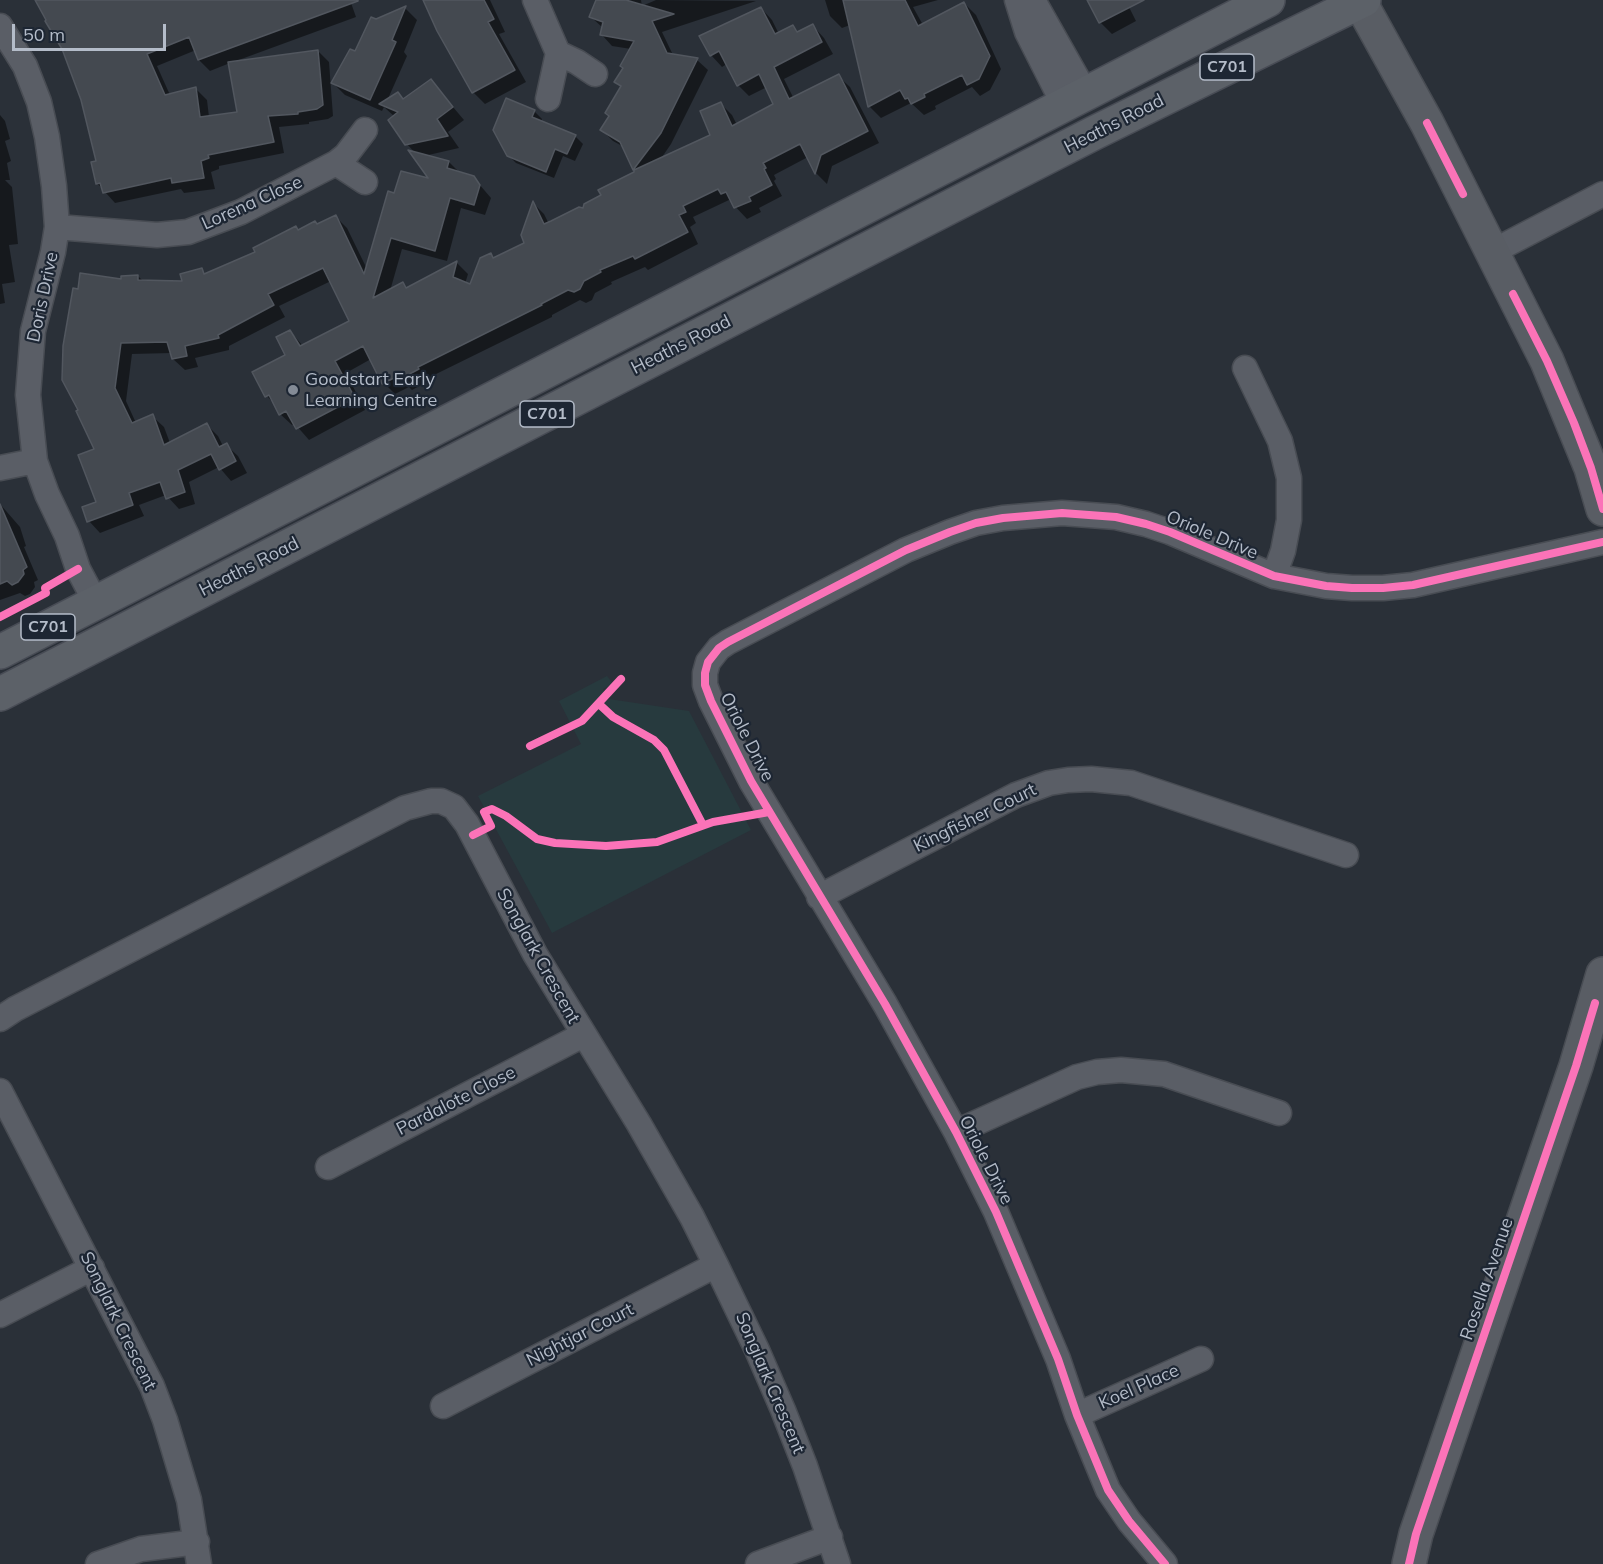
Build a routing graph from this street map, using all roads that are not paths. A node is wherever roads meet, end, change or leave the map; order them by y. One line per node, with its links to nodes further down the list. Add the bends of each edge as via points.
1 (536, 0): 7 (street)
2 (1017, 0): 10 (street, via 1027,32)
3 (1033, 0): 10 (street)
4 (1268, 0): 10 (main road, C701)
5 (1361, 1): 12 (main road, Heaths Road / C701); 17 (street)
6 (0, 26): 16 (street, Doris Drive, via 25,66 39,102)
7 (558, 52): 8 (street); 9 (street)
8 (595, 74)
9 (548, 99)
10 (1075, 100): 12 (main road); 24 (main road, C701)
11 (365, 130): 13 (street, Lorena Close)
12 (1094, 133): 25 (main road, Heaths Road / C701)
13 (336, 163): 14 (street); 16 (street, Lorena Close, via 241,212 188,232 157,235)
14 (365, 182)
15 (1603, 194): 17 (street)
16 (57, 227): 19 (street, Doris Drive, via 33,331 28,395)
17 (1492, 252): 21 (street, via 1574,423)
18 (1245, 369): 23 (street, via 1280,441 1289,478 1289,520)
19 (35, 461): 20 (street); 24 (street, Doris Drive, via 78,569)
20 (0, 468)
21 (1603, 509)
22 (1603, 542): 23 (street, Oriole Drive, via 1413,585 1326,586)
23 (1274, 576): 29 (street, Oriole Drive, via 1146,524 1086,514 1030,514 976,523 927,540 719,648 705,673 711,701 751,781)
24 (96, 603): 25 (main road); 26 (main road, C701)
25 (107, 639): 27 (main road, Heaths Road / C701)
26 (0, 652)
27 (0, 694)
28 (1346, 855): 29 (street, Kingfisher Court, via 1131,783 1068,780 1016,795)
29 (819, 897): 35 (street, Oriole Drive, via 885,1004)
30 (1603, 974): 49 (street, Rosella Avenue, via 1576,1066)
31 (0, 1019): 32 (street, Songlark Crescent, via 405,808 441,801 454,807 467,824 535,954)
32 (584, 1035): 36 (street, Pardalote Close); 37 (street, Songlark Crescent)
33 (0, 1090): 38 (street, Songlark Crescent)
34 (1279, 1113): 35 (street, via 1164,1074 1121,1070 1077,1077)
35 (956, 1132): 42 (street, Oriole Drive, via 1032,1294)
36 (328, 1167)
37 (717, 1265): 41 (street, Nightjar Court); 43 (street, Songlark Crescent, via 783,1410)
38 (92, 1268): 39 (street); 44 (street, Songlark Crescent, via 152,1386 165,1420 189,1500)
39 (0, 1315)
40 (1201, 1359): 42 (street, Koel Place)
41 (443, 1406)
42 (1077, 1415): 48 (street, Oriole Drive, via 1113,1497)
43 (830, 1537): 46 (street); 47 (street, Songlark Crescent)
44 (198, 1553): 45 (street, via 141,1549)
45 (98, 1564)
46 (758, 1564)
47 (838, 1564)
48 (1165, 1564)
49 (1408, 1564)

